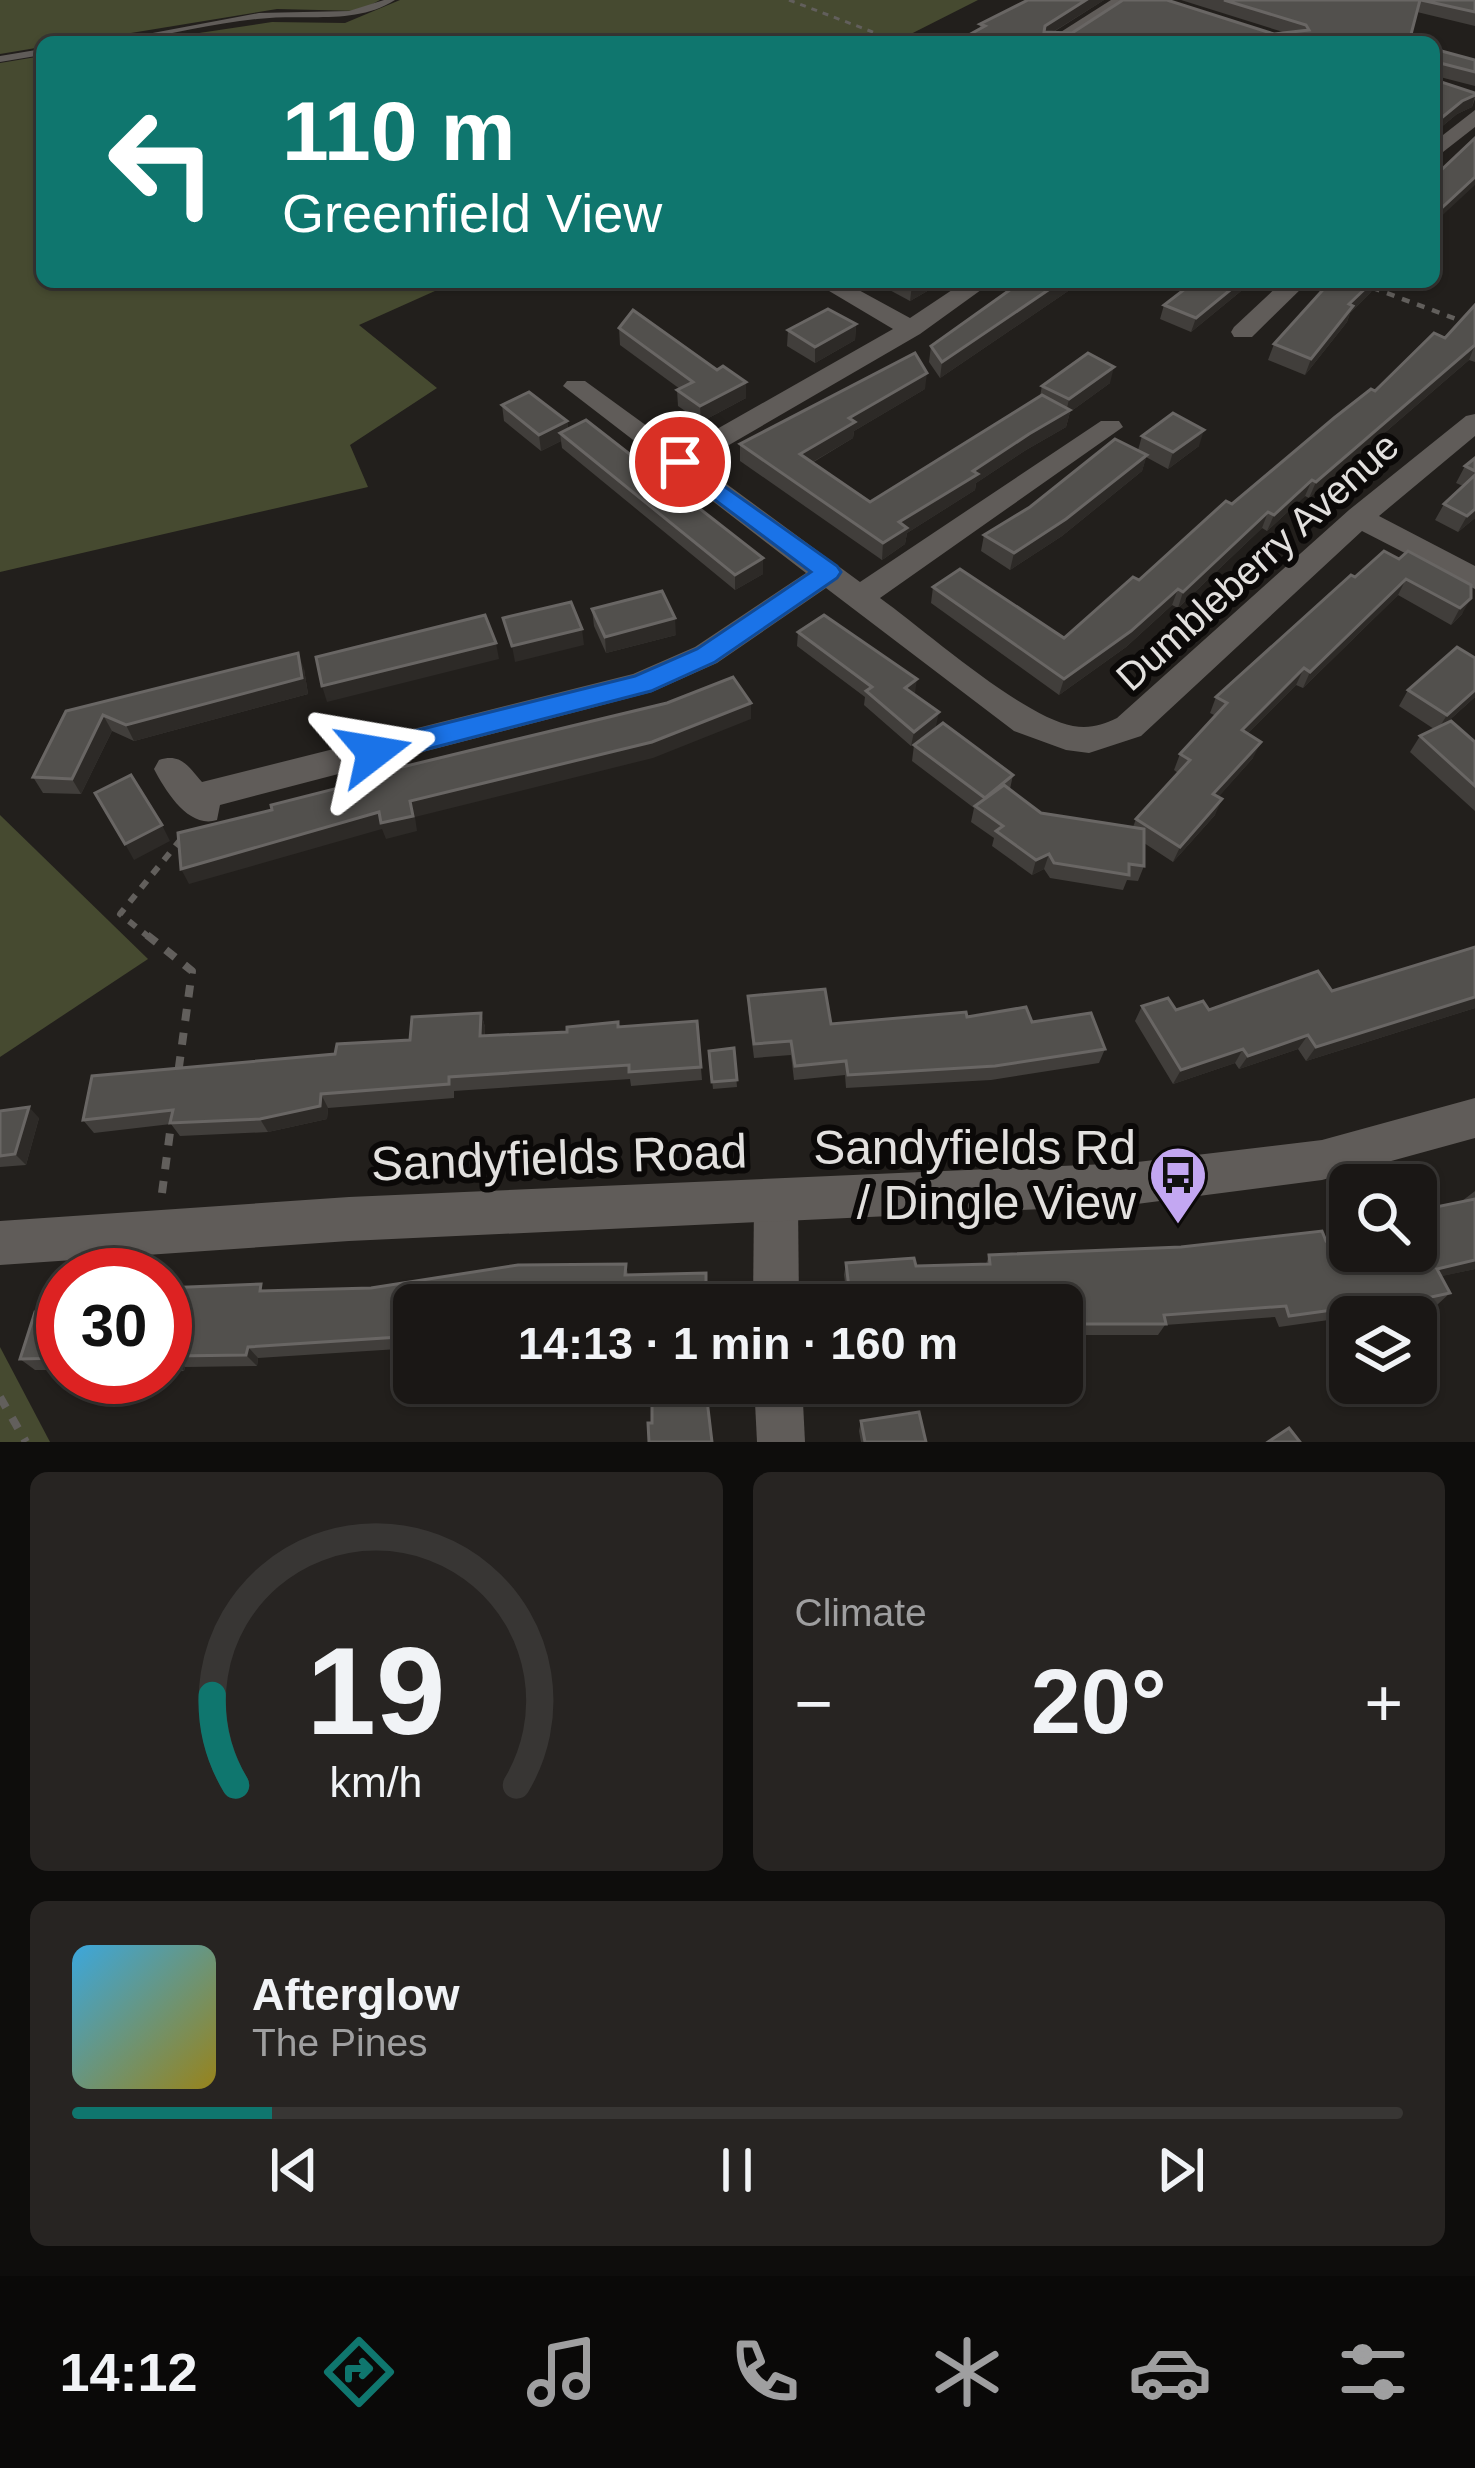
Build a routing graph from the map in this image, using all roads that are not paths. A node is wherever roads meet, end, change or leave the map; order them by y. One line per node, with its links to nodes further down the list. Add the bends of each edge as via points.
1 (392, 0): 3 (lane, via 342,19 282,14)
2 (1123, 0): 4 (street)
3 (147, 36)
4 (1064, 36)
5 (36, 53): 6 (lane)
6 (0, 59)
7 (1475, 116): 8 (street)
8 (1440, 148)
9 (837, 288): 13 (street)
10 (971, 288): 13 (street)
11 (1291, 288): 12 (street, via 1254,336)
12 (1217, 323)
13 (911, 329): 17 (street)
14 (597, 390): 17 (street)
15 (1475, 422): 18 (street, Dumbleberry Avenue)
16 (1110, 426): 21 (street)
17 (680, 462): 19 (street)
18 (1359, 518): 20 (street); 21 (street, Dumbleberry Avenue, via 1129,727 1102,742 1026,722)
19 (829, 572): 21 (street); 22 (street, via 706,656 641,684 200,804)
20 (1475, 579)
21 (861, 596)
22 (171, 770)
23 (1475, 1118): 24 (street, Sandyfields Road, via 1322,1160 1129,1184)
24 (776, 1203): 25 (street, Sandyfields Road, via 349,1219); 26 (street)
25 (0, 1243)
26 (776, 1284)
27 (779, 1404): 28 (street)
28 (782, 1442)

